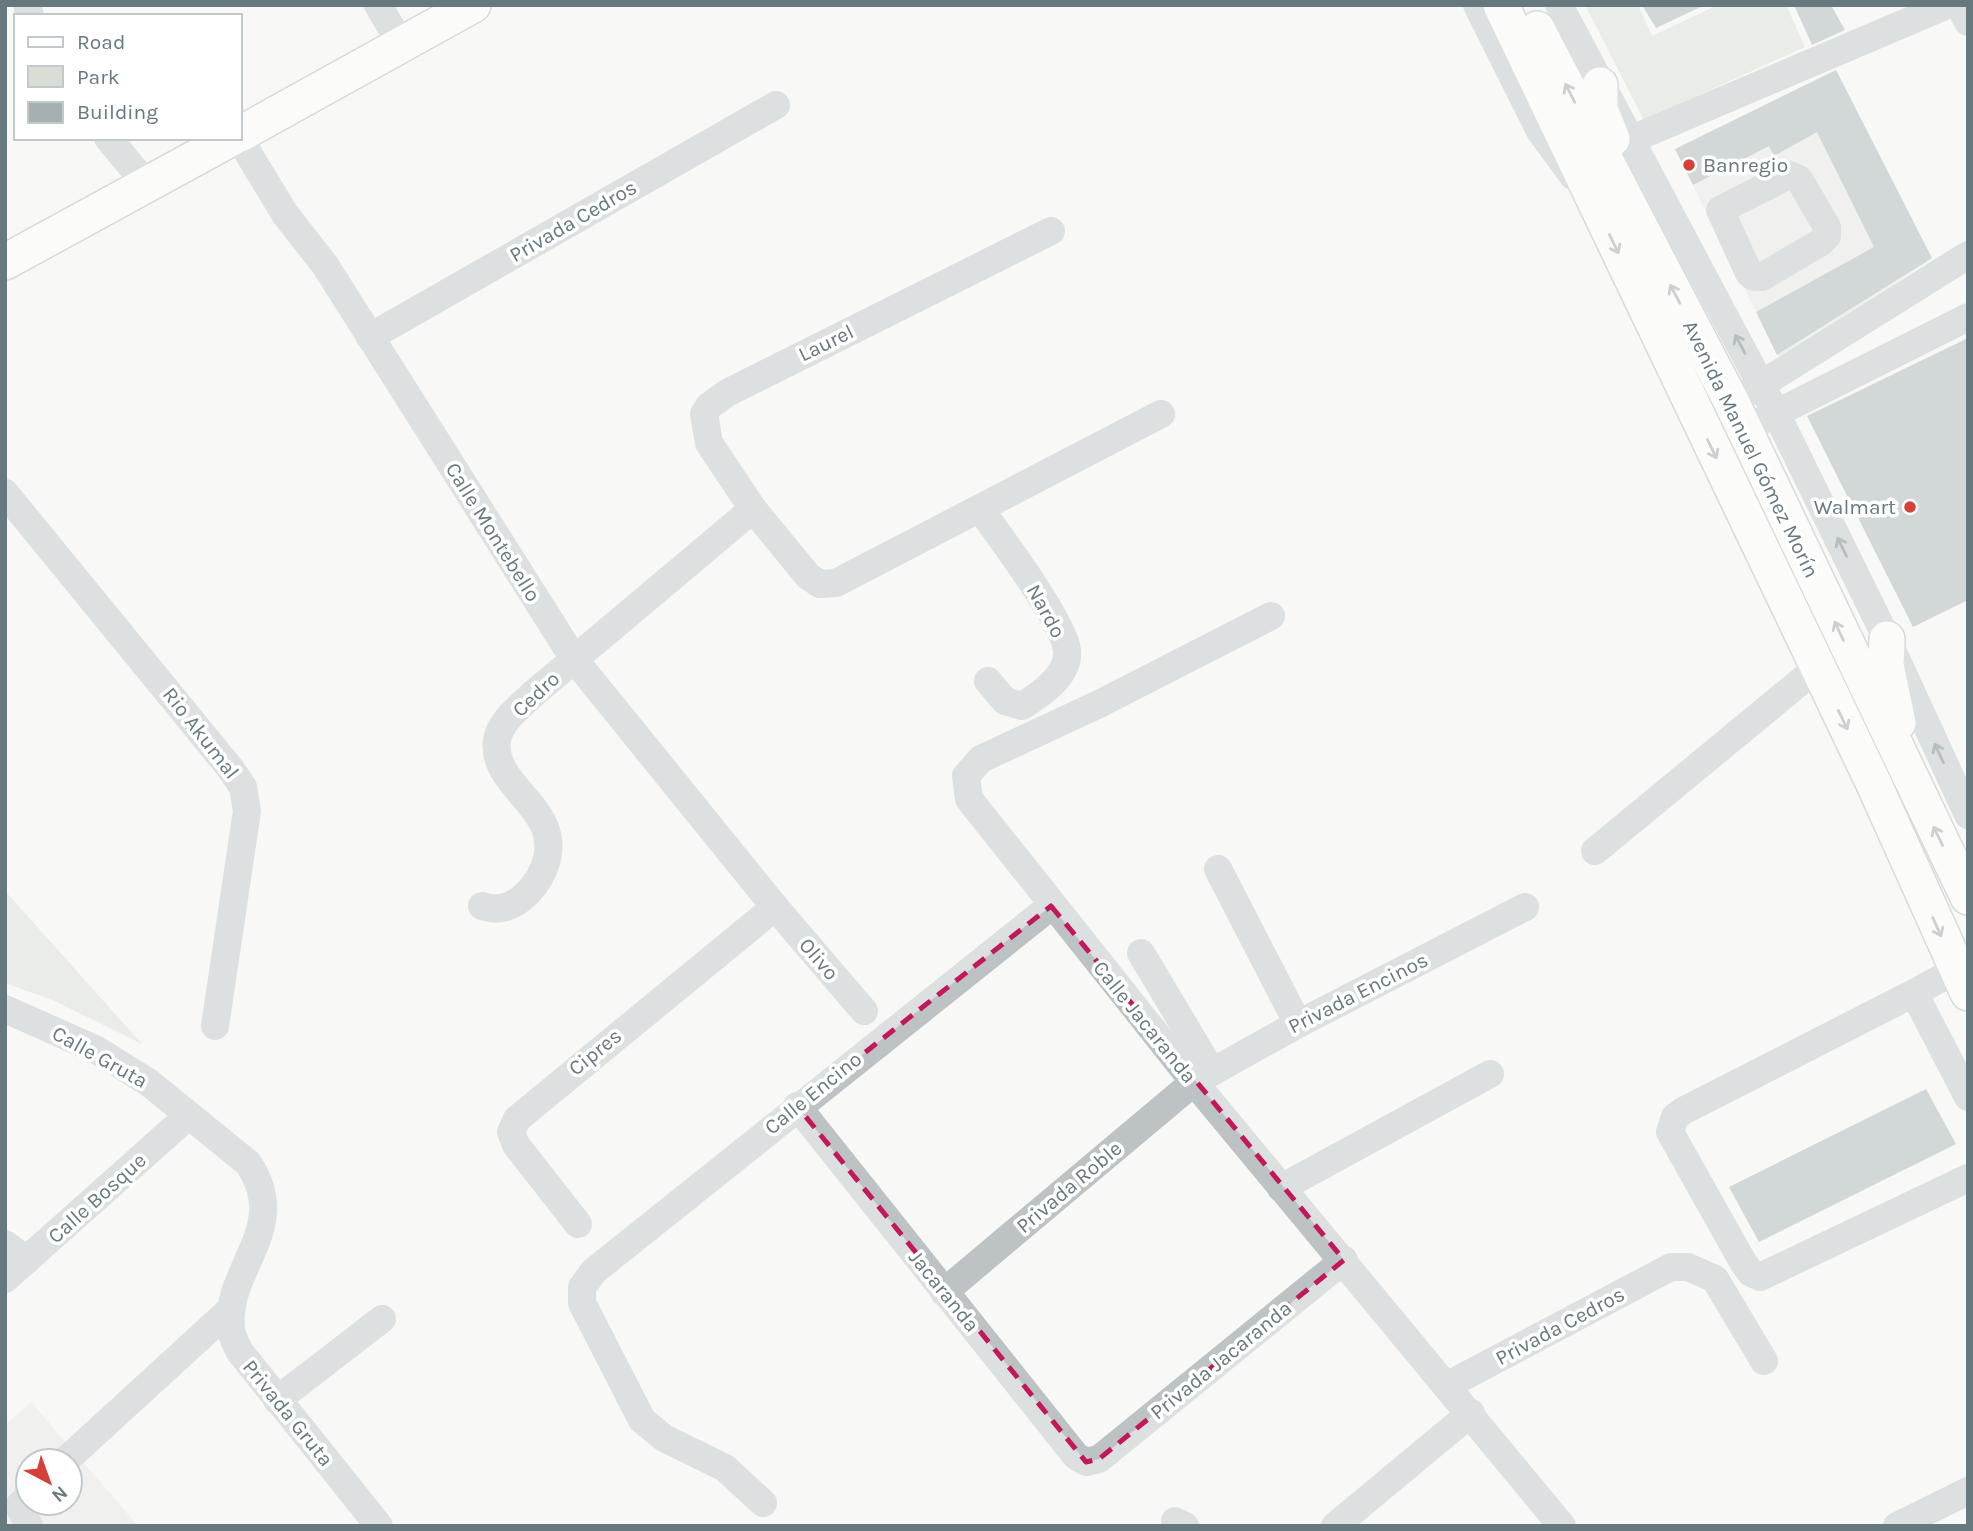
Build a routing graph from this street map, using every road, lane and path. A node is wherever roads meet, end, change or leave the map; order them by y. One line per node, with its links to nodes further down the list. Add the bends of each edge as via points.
1 (436, 5): 10 (main road)
2 (473, 5): 10 (main road)
3 (1477, 5): 21 (street, Avenida Manuel Gómez Morín, via 1544,138)
4 (1501, 5): 21 (main road, Avenida Manuel Gómez Morín)
5 (1525, 5): 22 (main road, Avenida Manuel Gómez Morín, one-way to 5)
6 (1559, 5): 11 (street, Avenida Manuel Gómez Morín)
7 (1947, 5): 19 (street)
8 (1959, 5): 9 (street)
9 (1968, 22)
10 (391, 27): 13 (main road); 14 (main road)
11 (1600, 85): 19 (street, Avenida Manuel Gómez Morín); 22 (main road, via 1600,109 1631,186)
12 (776, 105): 30 (street, Privada Cedros)
13 (242, 111)
14 (242, 134)
15 (110, 140): 20 (street)
16 (188, 140): 20 (main road)
17 (227, 140): 20 (main road)
18 (241, 140): 30 (street, Calle Montebello, via 285,214 325,265)
19 (1630, 140): 28 (street, Avenida Manuel Gómez Morín)
20 (140, 177): 24 (main road); 27 (main road)
21 (1591, 197): 41 (main road, Avenida Manuel Gómez Morín, one-way to 41)
22 (1636, 219): 33 (main road, Avenida Manuel Gómez Morín, one-way to 22)
23 (1051, 231): 36 (street, Laurel, via 765,373 709,406 704,426 709,443)
24 (5, 238)
25 (1737, 249): 28 (street)
26 (1968, 255): 31 (street)
27 (5, 262)
28 (1699, 268): 31 (street, Avenida Manuel Gómez Morín, one-way to 28)
29 (1968, 317): 34 (street)
30 (370, 337): 40 (street, Calle Montebello)
31 (1762, 386): 33 (street); 34 (street, Avenida Manuel Gómez Morín)
32 (1161, 414): 37 (street)
33 (1737, 415): 34 (street); 43 (main road, Avenida Manuel Gómez Morín, one-way to 33)
34 (1777, 415): 39 (street, Avenida Manuel Gómez Morín, one-way to 34)
35 (5, 493): 58 (street, Rio Akumal, via 243,788 247,811)
36 (753, 509): 37 (street, via 808,576 820,584 836,583); 40 (street, Cedro)
37 (980, 509): 42 (street, Nardo, via 1055,622 1068,651 1062,671 1044,693 1023,706 1005,701)
38 (1270, 616): 49 (street, Calle Jacaranda, via 971,768 966,776 968,799)
39 (1887, 639): 43 (main road, via 1886,665 1902,741); 44 (street, Avenida Manuel Gómez Morín, one-way to 39)
40 (574, 659): 48 (street, Cedro, via 512,714 497,740 503,768 545,826 547,861 531,890 519,900 505,908); 51 (street, Calle Montebello)
41 (1817, 668): 45 (street); 53 (main road, Avenida Manuel Gómez Morín, one-way to 53)
42 (988, 681)
43 (1899, 757): 47 (main road, Avenida Manuel Gómez Morín, one-way to 43)
44 (1968, 815)
45 (1595, 851)
46 (1218, 869): 57 (street)
47 (1967, 895)
48 (482, 906)
49 (1051, 906): 60 (street, Calle Jacaranda); 62 (street, Calle Encino)
50 (1525, 906): 57 (street, Privada Encinos)
51 (775, 907): 56 (street, Olivo); 66 (street, Cipres, via 517,1119 511,1132 516,1145)
52 (1141, 953): 60 (street)
53 (1962, 982): 54 (street)
54 (1914, 993): 61 (street); 64 (street, via 1683,1111 1675,1117 1670,1132 1743,1262 1760,1277)
55 (5, 1009): 63 (street, Calle Gruta, via 95,1049 148,1082)
56 (864, 1011)
57 (1298, 1024): 60 (street, Privada Encinos)
58 (215, 1026)
59 (1490, 1074): 65 (street)
60 (1203, 1077): 65 (street, Calle Jacaranda); 70 (street, Privada Roble)
61 (1968, 1097)
62 (797, 1106): 70 (street, Jacaranda); 80 (street, Calle Encino, via 594,1271 582,1287 590,1324 642,1420 664,1438 725,1468)
63 (188, 1116): 67 (street, Calle Bosque); 71 (street, Privada Gruta, via 248,1163 265,1199 261,1226)
64 (1968, 1178)
65 (1281, 1188): 68 (street, Calle Jacaranda)
66 (578, 1224)
67 (16, 1252): 69 (street, Calle Bosque)
68 (1344, 1260): 74 (street, Calle Jacaranda); 78 (street, Privada Jacaranda)
69 (5, 1279)
70 (944, 1292): 78 (street, Jacaranda, via 1076,1456 1086,1462)
71 (231, 1309): 75 (street, Privada Gruta, via 230,1330 240,1352); 77 (street)
72 (382, 1319): 75 (street)
73 (1764, 1361): 74 (street, Privada Cedros, via 1715,1279 1688,1267 1671,1267)
74 (1448, 1385): 76 (street, Calle Jacaranda)
75 (277, 1401): 81 (street, Privada Gruta)
76 (1471, 1413): 82 (street); 83 (street, Calle Jacaranda)
77 (80, 1447)
78 (1099, 1459)
79 (1968, 1491): 84 (street)
80 (763, 1503)
81 (379, 1526)
82 (1335, 1526)
83 (1562, 1526)
84 (1897, 1526)

